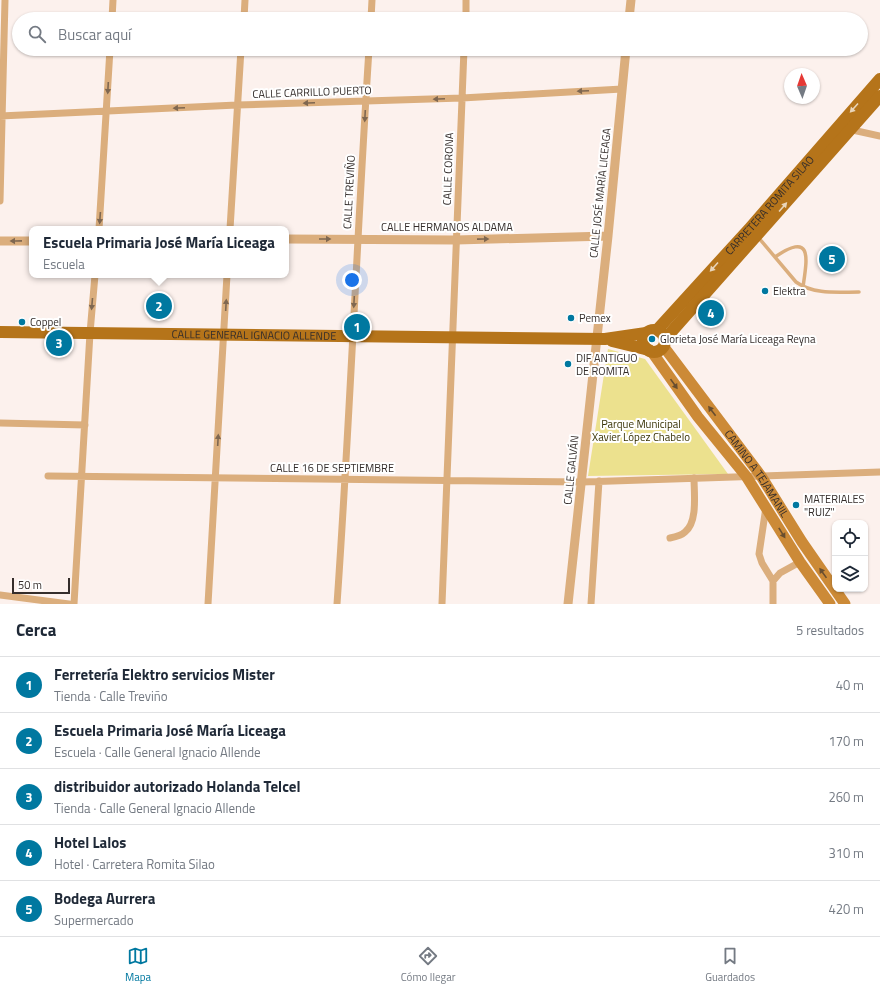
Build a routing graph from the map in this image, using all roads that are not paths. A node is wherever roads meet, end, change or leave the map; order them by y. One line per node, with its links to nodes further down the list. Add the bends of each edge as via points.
1 (5, 0): 24 (street)
2 (113, 0): 7 (street)
3 (245, 0): 8 (street)
4 (372, 0): 9 (street)
5 (466, 0): 10 (street)
6 (631, 0): 11 (street)
7 (112, 12)
8 (244, 12)
9 (371, 12)
10 (466, 12)
11 (630, 12)
12 (110, 56): 23 (street, one-way to 23)
13 (240, 56): 22 (street)
14 (369, 56): 21 (street, CALLE TREVIÑO)
15 (464, 56): 20 (street, CALLE CORONA)
16 (625, 56): 18 (street, CALLE JOSÉ MARÍA LICEAGA)
17 (880, 79): 25 (main road, CARRETERA ROMITA SILAO, one-way to 25)
18 (622, 89): 20 (street, CALLE CARRILLO PUERTO, one-way to 20); 31 (street, CALLE JOSÉ MARÍA LICEAGA)
19 (880, 96): 25 (main road, CARRETERA ROMITA SILAO)
20 (462, 98): 21 (street, CALLE CARRILLO PUERTO, one-way to 21); 34 (street, CALLE CORONA)
21 (366, 101): 22 (street, CALLE CARRILLO PUERTO, one-way to 22); 33 (street, CALLE TREVIÑO, one-way to 33)
22 (237, 105): 23 (street, CALLE CARRILLO PUERTO, one-way to 23); 29 (street)
23 (107, 111): 24 (street, CALLE CARRILLO PUERTO); 28 (street, one-way to 28)
24 (1, 116): 27 (street)
25 (845, 127): 26 (street); 30 (main road, CARRETERA ROMITA SILAO)
26 (880, 136)
27 (0, 201)
28 (99, 226)
29 (230, 226)
30 (753, 232): 37 (lane); 47 (main road, CARRETERA ROMITA SILAO)
31 (608, 236): 34 (street, CALLE HERMANOS ALDAMA, one-way to 31); 48 (street, CALLE JOSÉ MARÍA LICEAGA)
32 (289, 239): 33 (street, CALLE HERMANOS ALDAMA, one-way to 33)
33 (358, 239): 34 (street, CALLE HERMANOS ALDAMA); 45 (street, CALLE TREVIÑO, one-way to 45)
34 (456, 240): 46 (street, CALLE CORONA)
35 (0, 241): 36 (street, one-way to 35)
36 (29, 241)
37 (775, 257): 40 (lane); 40 (lane, via 792,247 804,249 807,260)
38 (95, 278): 43 (street, one-way to 43)
39 (227, 278): 44 (street, one-way to 39)
40 (803, 287): 41 (lane, via 820,292)
41 (859, 292)
42 (0, 332): 43 (main road, CALLE GENERAL IGNACIO ALLENDE)
43 (90, 333): 44 (main road, CALLE GENERAL IGNACIO ALLENDE); 51 (street)
44 (224, 334): 45 (main road, CALLE GENERAL IGNACIO ALLENDE); 57 (street, one-way to 44)
45 (353, 336): 46 (main road, CALLE GENERAL IGNACIO ALLENDE); 59 (street, CALLE TREVIÑO)
46 (452, 337): 48 (main road, CALLE GENERAL IGNACIO ALLENDE); 60 (street, CALLE CORONA)
47 (658, 337): 48 (main road, CALLE GENERAL IGNACIO ALLENDE); 49 (main road, via 661,350); 49 (main road, via 643,340 646,348); 56 (main road, CAMINO A TEJAMANIL, one-way to 47)
48 (600, 339): 49 (main road, CALLE GENERAL IGNACIO ALLENDE); 62 (street, CALLE GALVÁN)
49 (651, 351): 55 (main road, CAMINO A TEJAMANIL, one-way to 55, via 698,417)
50 (0, 423): 51 (street)
51 (85, 425): 54 (street)
52 (880, 472): 56 (street, CALLE 16 DE SEPTIEMBRE)
53 (48, 476): 54 (street, CALLE 16 DE SEPTIEMBRE)
54 (82, 476): 57 (street, CALLE 16 DE SEPTIEMBRE); 69 (street)
55 (746, 476): 56 (street, CALLE 16 DE SEPTIEMBRE); 58 (street, CALLE 16 DE SEPTIEMBRE); 63 (main road, CAMINO A TEJAMANIL)
56 (761, 476): 77 (main road, CAMINO A TEJAMANIL, one-way to 56)
57 (216, 478): 59 (street, CALLE 16 DE SEPTIEMBRE); 70 (street)
58 (694, 478): 61 (street, CALLE 16 DE SEPTIEMBRE); 64 (street, via 692,522 685,532)
59 (346, 479): 60 (street, CALLE 16 DE SEPTIEMBRE); 71 (street, CALLE TREVIÑO)
60 (446, 480): 62 (street, CALLE 16 DE SEPTIEMBRE); 72 (street, CALLE CORONA)
61 (599, 481): 62 (street, CALLE 16 DE SEPTIEMBRE); 74 (street)
62 (582, 482): 73 (street, CALLE GALVÁN)
63 (766, 508): 65 (main road, CAMINO A TEJAMANIL, one-way to 65); 66 (street, via 759,554)
64 (670, 538)
65 (800, 562): 66 (street, via 780,573); 76 (main road, CAMINO A TEJAMANIL)
66 (773, 581): 75 (street)
67 (0, 595): 68 (street)
68 (69, 604)
69 (74, 604)
70 (208, 604)
71 (338, 604)
72 (442, 604)
73 (568, 604)
74 (591, 604)
75 (773, 604)
76 (830, 604)
77 (845, 604)

